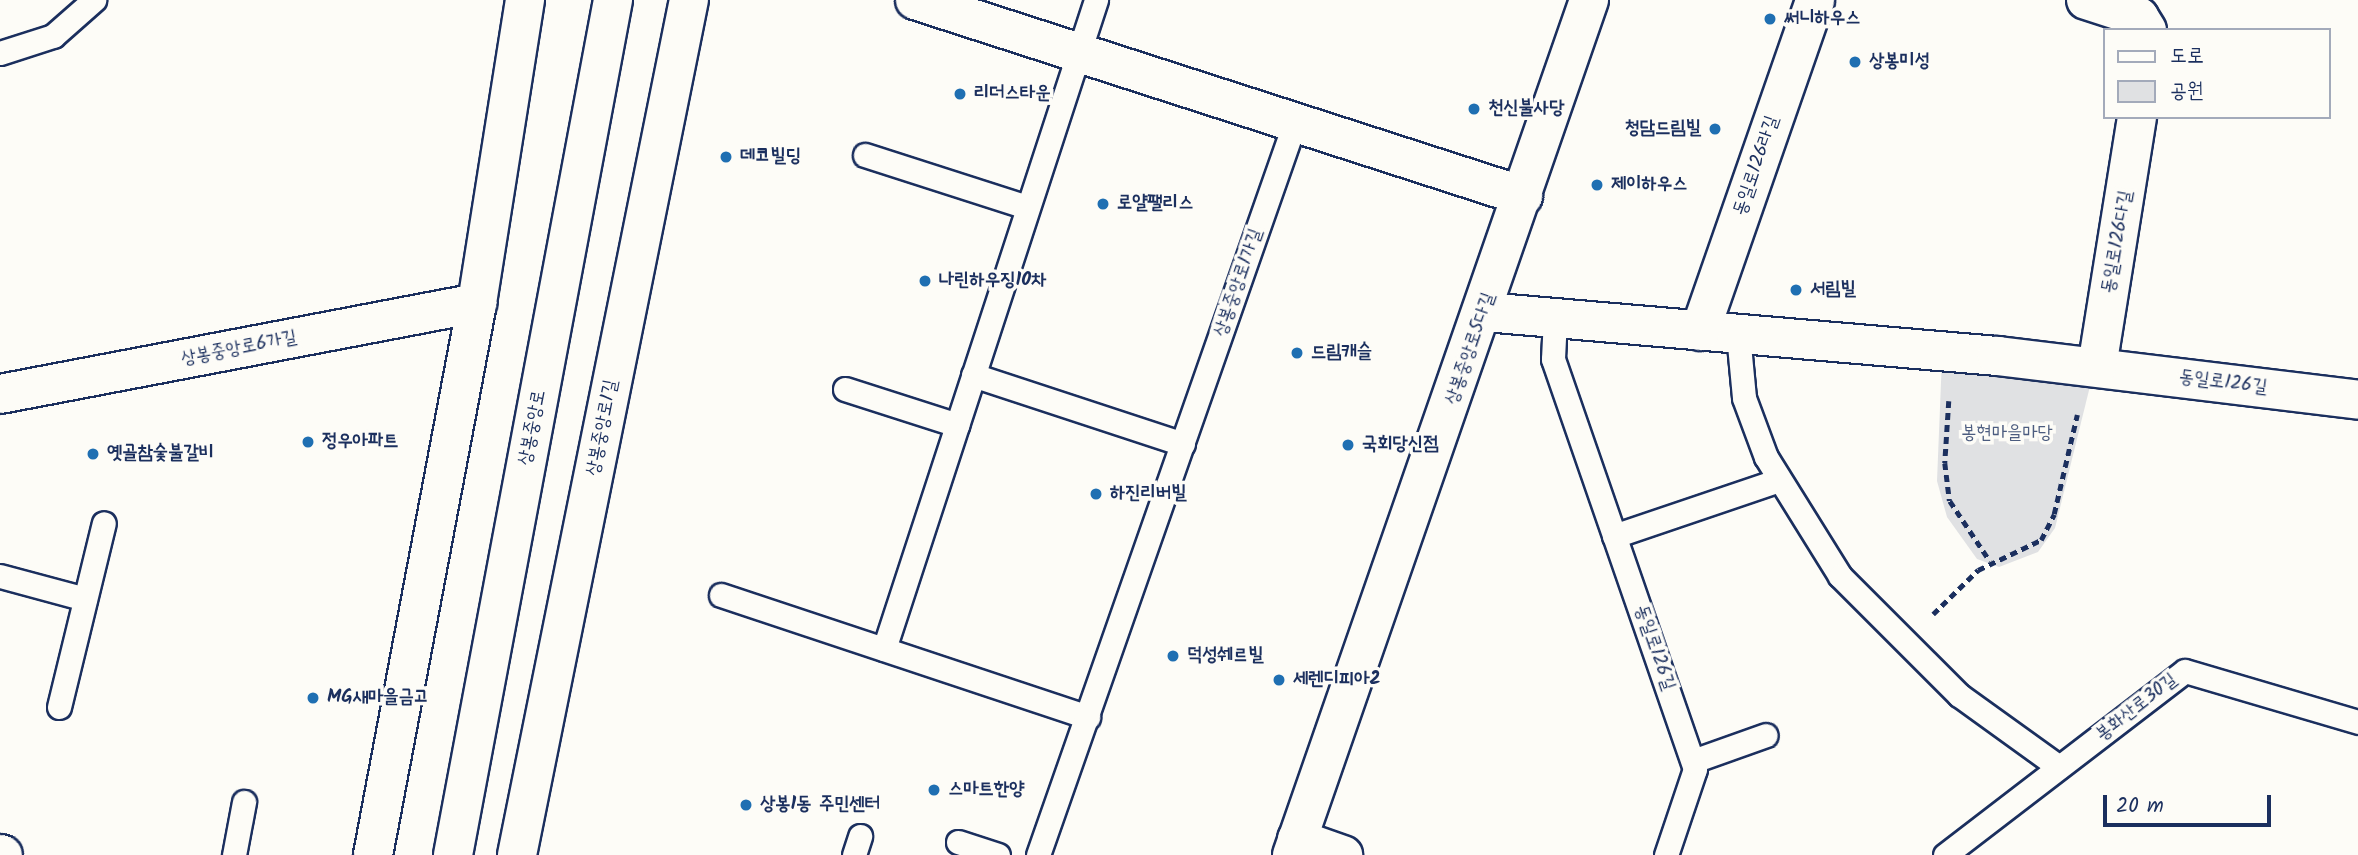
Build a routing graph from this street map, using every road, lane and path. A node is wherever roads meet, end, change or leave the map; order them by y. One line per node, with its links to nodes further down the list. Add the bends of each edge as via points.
1 (94, 0): 11 (lane, via 53,36)
2 (526, 0): 18 (street)
3 (613, 0): 51 (street, 상봉중앙로)
4 (689, 0): 52 (street, 상봉중앙로1길)
5 (915, 0): 12 (street)
6 (1096, 0): 12 (lane)
7 (1589, 0): 16 (street, 상봉중앙로5다길)
8 (1815, 0): 21 (street, 동일로126라길)
9 (2086, 0): 10 (street, via 2139,17)
10 (2146, 28)
11 (0, 53)
12 (1077, 53): 14 (street); 17 (lane)
13 (2137, 119): 24 (street, 동일로126다길)
14 (1295, 122): 16 (street); 30 (lane, 상봉중앙로1가길)
15 (865, 155): 17 (lane)
16 (1523, 196): 19 (street, 상봉중앙로5다길)
17 (1027, 207): 25 (lane)
18 (477, 303): 27 (street, 상봉중앙로6가길); 50 (street)
19 (1485, 312): 20 (street, 동일로126길); 48 (street, 상봉중앙로5다길)
20 (1555, 318): 21 (street, 동일로126길); 33 (lane, 동일로126길, via 1553,359)
21 (1700, 331): 22 (street, 동일로126길)
22 (1738, 334): 23 (street, 동일로126길); 31 (lane, via 1744,398)
23 (1952, 353): 24 (street, 동일로126길); 34 (path, via 1946,482 1956,517)
24 (2092, 367): 28 (street, 동일로126길); 34 (path, via 2049,528 2034,545)
25 (973, 375): 29 (lane); 30 (lane)
26 (845, 389): 29 (lane)
27 (0, 394)
28 (2358, 400)
29 (957, 425): 39 (lane)
30 (1183, 444): 41 (lane, 상봉중앙로1가길)
31 (1779, 480): 33 (lane); 38 (lane, via 1840,576)
32 (104, 523): 37 (lane)
33 (1614, 536): 44 (lane, 동일로126길)
34 (1990, 561): 38 (path)
35 (0, 576): 37 (lane)
36 (721, 595): 39 (lane)
37 (85, 599): 40 (lane)
38 (1903, 642): 45 (lane, via 1959,695)
39 (884, 649): 41 (lane)
40 (59, 707)
41 (1088, 717): 54 (lane, 상봉중앙로1가길)
42 (2358, 722): 45 (lane, 봉화산로30길, via 2185,671)
43 (1766, 736): 44 (lane)
44 (1693, 761): 56 (lane, 동일로126길, via 1694,778)
45 (2059, 767): 57 (lane, 봉화산로30길)
46 (244, 802): 49 (lane)
47 (958, 842): 53 (lane)
48 (1294, 847): 55 (street)
49 (234, 855)
50 (373, 855)
51 (453, 855)
52 (517, 855)
53 (998, 855)
54 (1038, 855)
55 (1343, 855)
56 (1667, 855)
57 (1945, 855)

